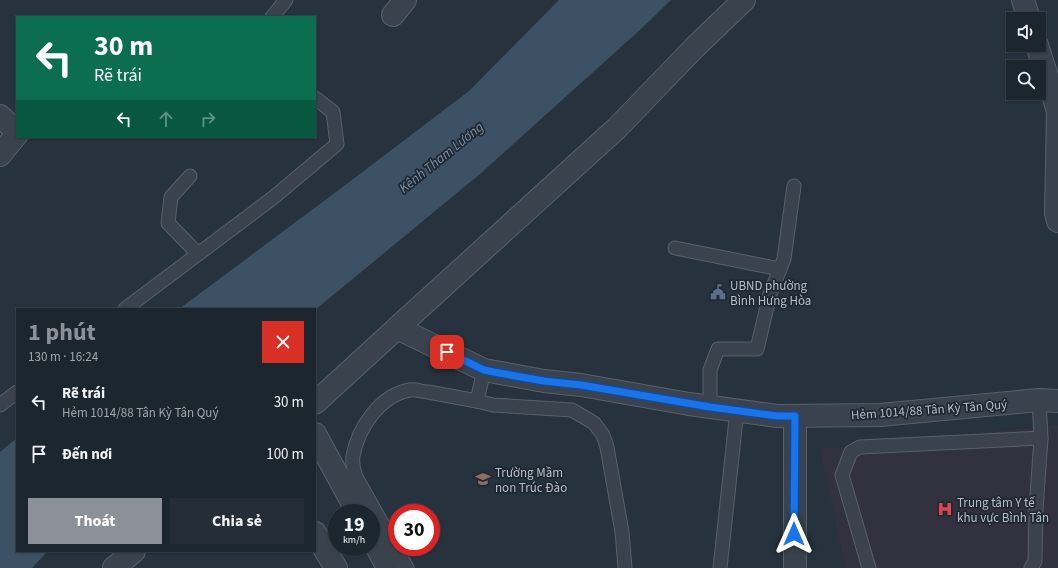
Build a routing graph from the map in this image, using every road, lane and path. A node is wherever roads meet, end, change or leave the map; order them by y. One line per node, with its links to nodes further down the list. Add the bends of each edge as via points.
1 (286, 0): 5 (lane)
2 (744, 0): 19 (street, via 617,128)
3 (1023, 0): 4 (street)
4 (1027, 12)
5 (273, 16)
6 (1039, 52): 14 (street, via 1058,111)
7 (316, 99): 16 (lane, via 333,112 337,144 274,197)
8 (0, 116): 9 (street)
9 (16, 131)
10 (19, 138): 11 (street)
11 (0, 155)
12 (190, 176): 16 (lane, via 171,197 168,223)
13 (794, 186): 17 (lane, via 784,259)
14 (1058, 221)
15 (675, 248): 17 (lane)
16 (198, 254): 18 (lane)
17 (780, 270): 26 (lane, via 770,294 757,349 718,349 710,370)
18 (127, 308)
19 (397, 328): 20 (street, Hẻm 1014/88 Tân Kỳ Tân Quý); 24 (street)
20 (484, 370): 23 (lane); 26 (street, Hẻm 1014/88 Tân Kỳ Tân Quý)
21 (16, 393): 25 (lane)
22 (1048, 400): 28 (street, Hẻm 1014/88 Tân Kỳ Tân Quý, via 880,415); 30 (lane)
23 (477, 401): 38 (lane, via 411,390 388,399 371,416 359,435 353,457 356,477); 39 (lane, via 493,405 572,410 594,423 604,435 607,447 622,532)
24 (316, 402)
25 (0, 405)
26 (710, 407): 27 (street, Hẻm 1014/88 Tân Kỳ Tân Quý)
27 (737, 410): 28 (street, Hẻm 1014/88 Tân Kỳ Tân Quý); 40 (lane)
28 (795, 416): 41 (street)
29 (316, 436): 31 (street)
30 (1041, 438): 42 (lane, via 860,447 851,452 842,476); 43 (lane, via 1035,561)
31 (353, 504)
32 (316, 535): 36 (street)
33 (133, 552): 35 (street)
34 (380, 553): 37 (street)
35 (114, 568)
36 (336, 568)
37 (388, 568)
38 (407, 568)
39 (625, 568)
40 (720, 568)
41 (795, 568)
42 (869, 568)
43 (1031, 568)

